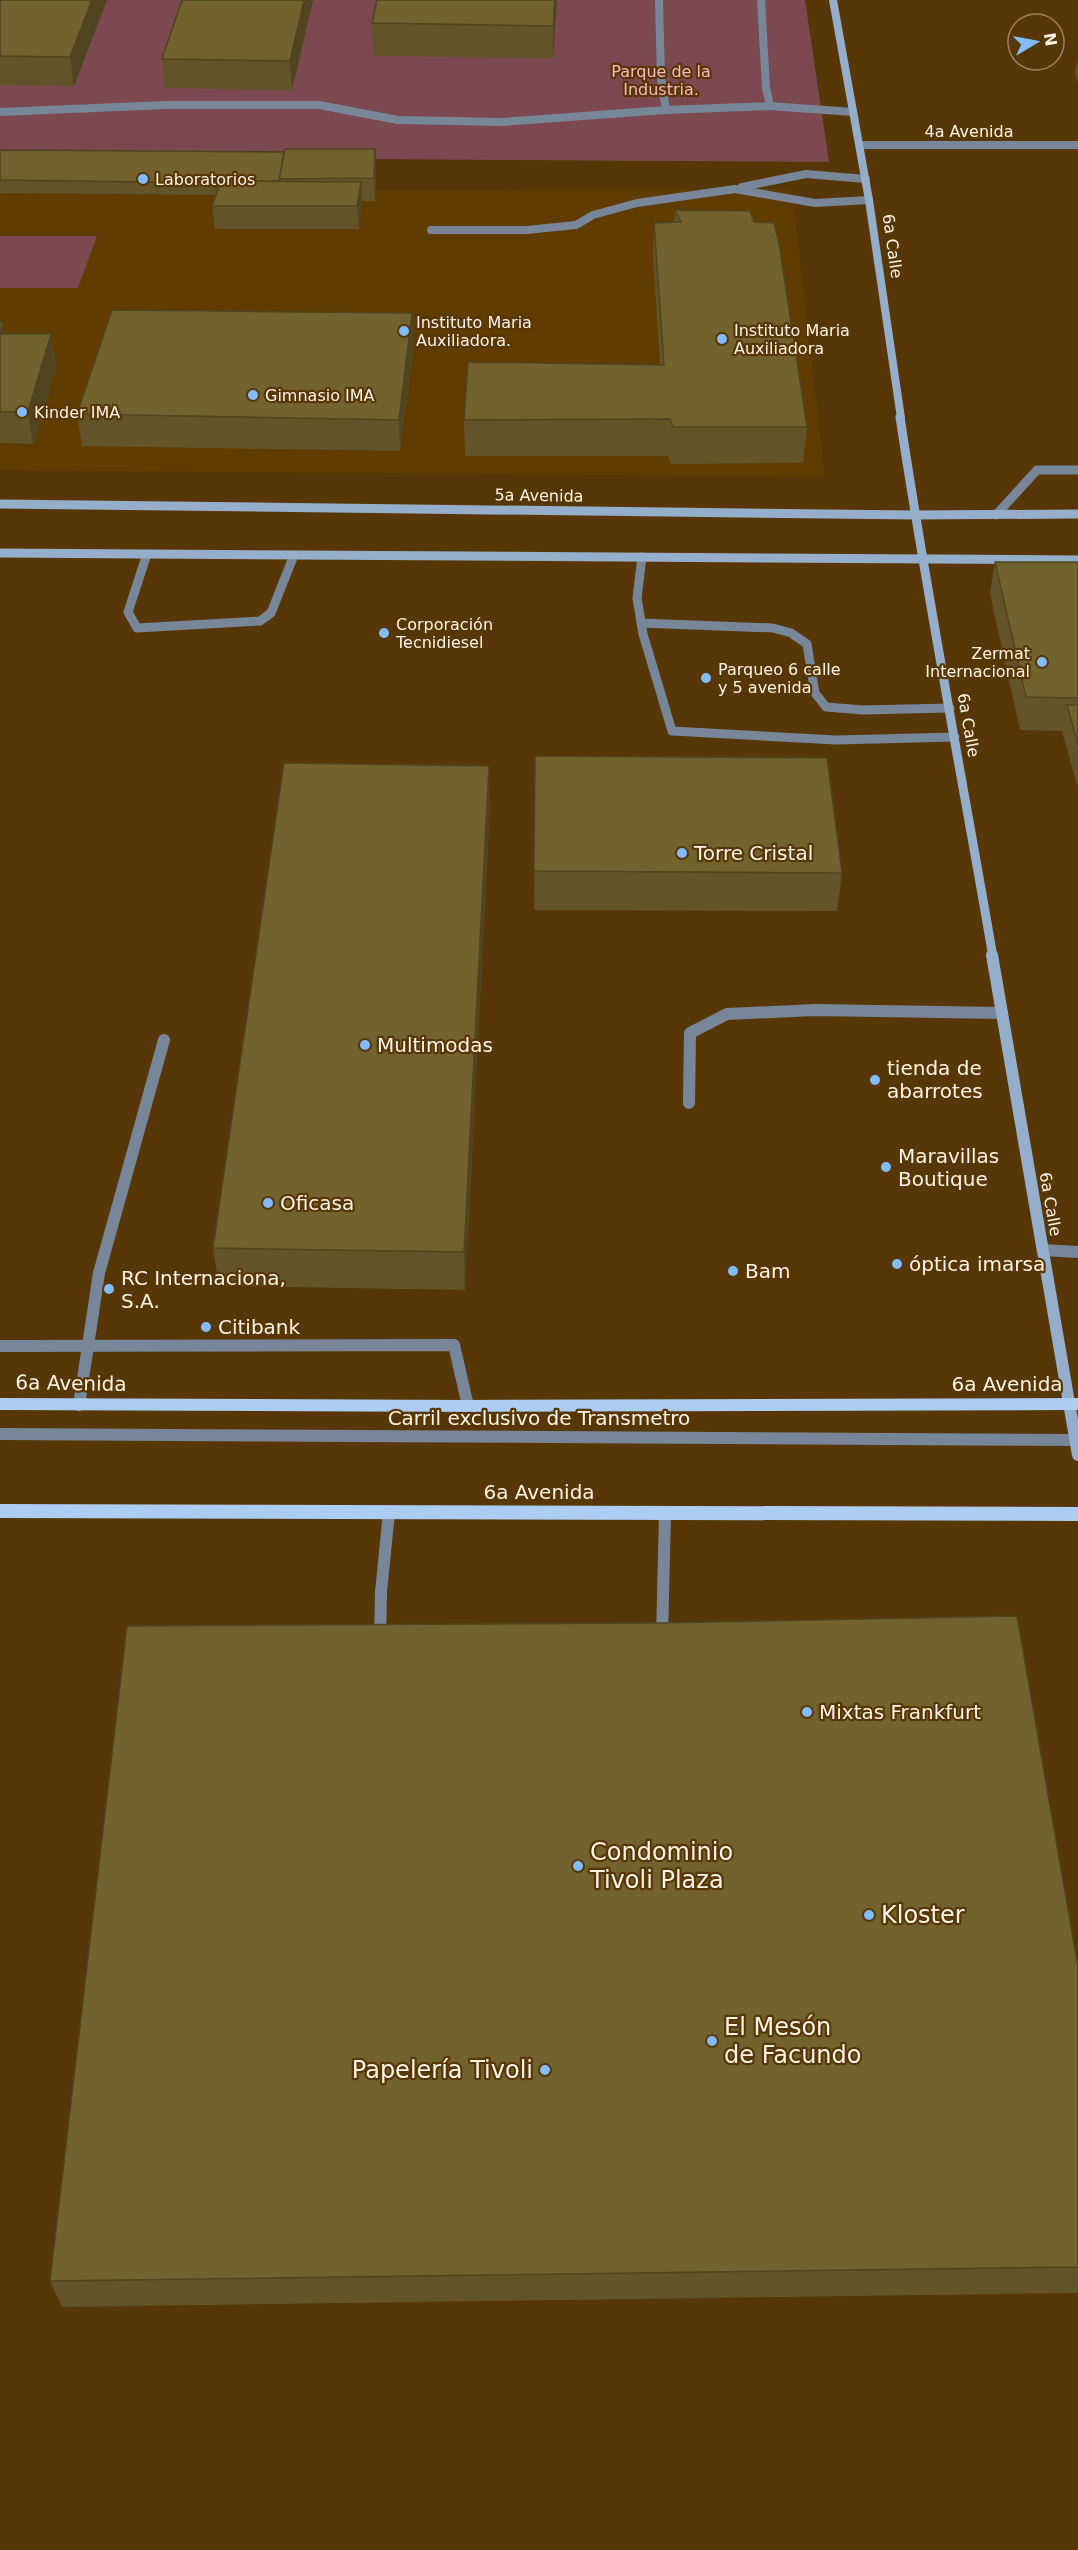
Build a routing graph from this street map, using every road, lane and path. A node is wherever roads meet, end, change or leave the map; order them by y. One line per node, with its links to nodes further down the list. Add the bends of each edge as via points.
1 (659, 0): 5 (street, via 661,79)
2 (761, 0): 4 (street)
3 (833, 0): 7 (main road, 6a Calle)
4 (770, 106): 5 (street); 7 (street)
5 (666, 110): 6 (street, via 502,122 398,120 319,105 166,105)
6 (0, 112)
7 (853, 112): 8 (main road, 6a Calle)
8 (860, 145): 9 (street, 4a Avenida); 10 (main road, 6a Calle)
9 (1078, 145)
10 (866, 179): 11 (street, via 806,174); 12 (main road, 6a Calle)
11 (735, 189): 12 (street, via 815,203); 13 (street, via 637,203 594,215 576,225 527,230)
12 (869, 200): 17 (main road, 6a Calle)
13 (431, 230)
14 (1078, 470): 18 (street, via 1037,470)
15 (0, 504): 17 (main road, 5a Avenida)
16 (1078, 514): 18 (main road, 5a Avenida)
17 (915, 515): 18 (main road, 5a Avenida); 23 (main road, 6a Calle)
18 (996, 515)
19 (0, 553): 20 (main road)
20 (147, 554): 21 (main road); 21 (street, via 128,612 137,628 260,621 271,613)
21 (294, 555): 22 (main road)
22 (642, 557): 23 (main road); 25 (street, via 637,598)
23 (921, 559): 24 (main road); 26 (main road, 6a Calle)
24 (1078, 560)
25 (641, 623): 26 (street, via 773,628 791,633 807,644 815,693 826,707); 27 (street, via 672,731 836,740)
26 (950, 708): 27 (main road, 6a Calle)
27 (955, 737): 28 (main road, 6a Calle)
28 (1002, 1013): 30 (street, via 815,1010 727,1014 690,1033); 31 (main road, 6a Calle)
29 (164, 1040): 33 (street, via 99,1273)
30 (689, 1103)
31 (1042, 1250): 32 (street); 36 (main road, 6a Calle)
32 (1078, 1252)
33 (88, 1345): 34 (street); 37 (street); 38 (street, via 454,1345)
34 (0, 1346)
35 (0, 1404): 37 (main road, 6a Avenida)
36 (1073, 1404): 38 (main road, 6a Avenida); 40 (main road, 6a Calle)
37 (79, 1405): 38 (main road, 6a Avenida)
38 (468, 1406)
39 (0, 1434): 40 (street, Carril exclusivo de Transmetro)
40 (1077, 1440): 41 (main road, 6a Calle)
41 (1078, 1455)
42 (0, 1511): 43 (main road, 6a Avenida)
43 (388, 1512): 44 (main road, 6a Avenida); 46 (street)
44 (665, 1513): 45 (main road, 6a Avenida); 47 (street)
45 (1078, 1514)
46 (379, 1652)
47 (662, 1656)

